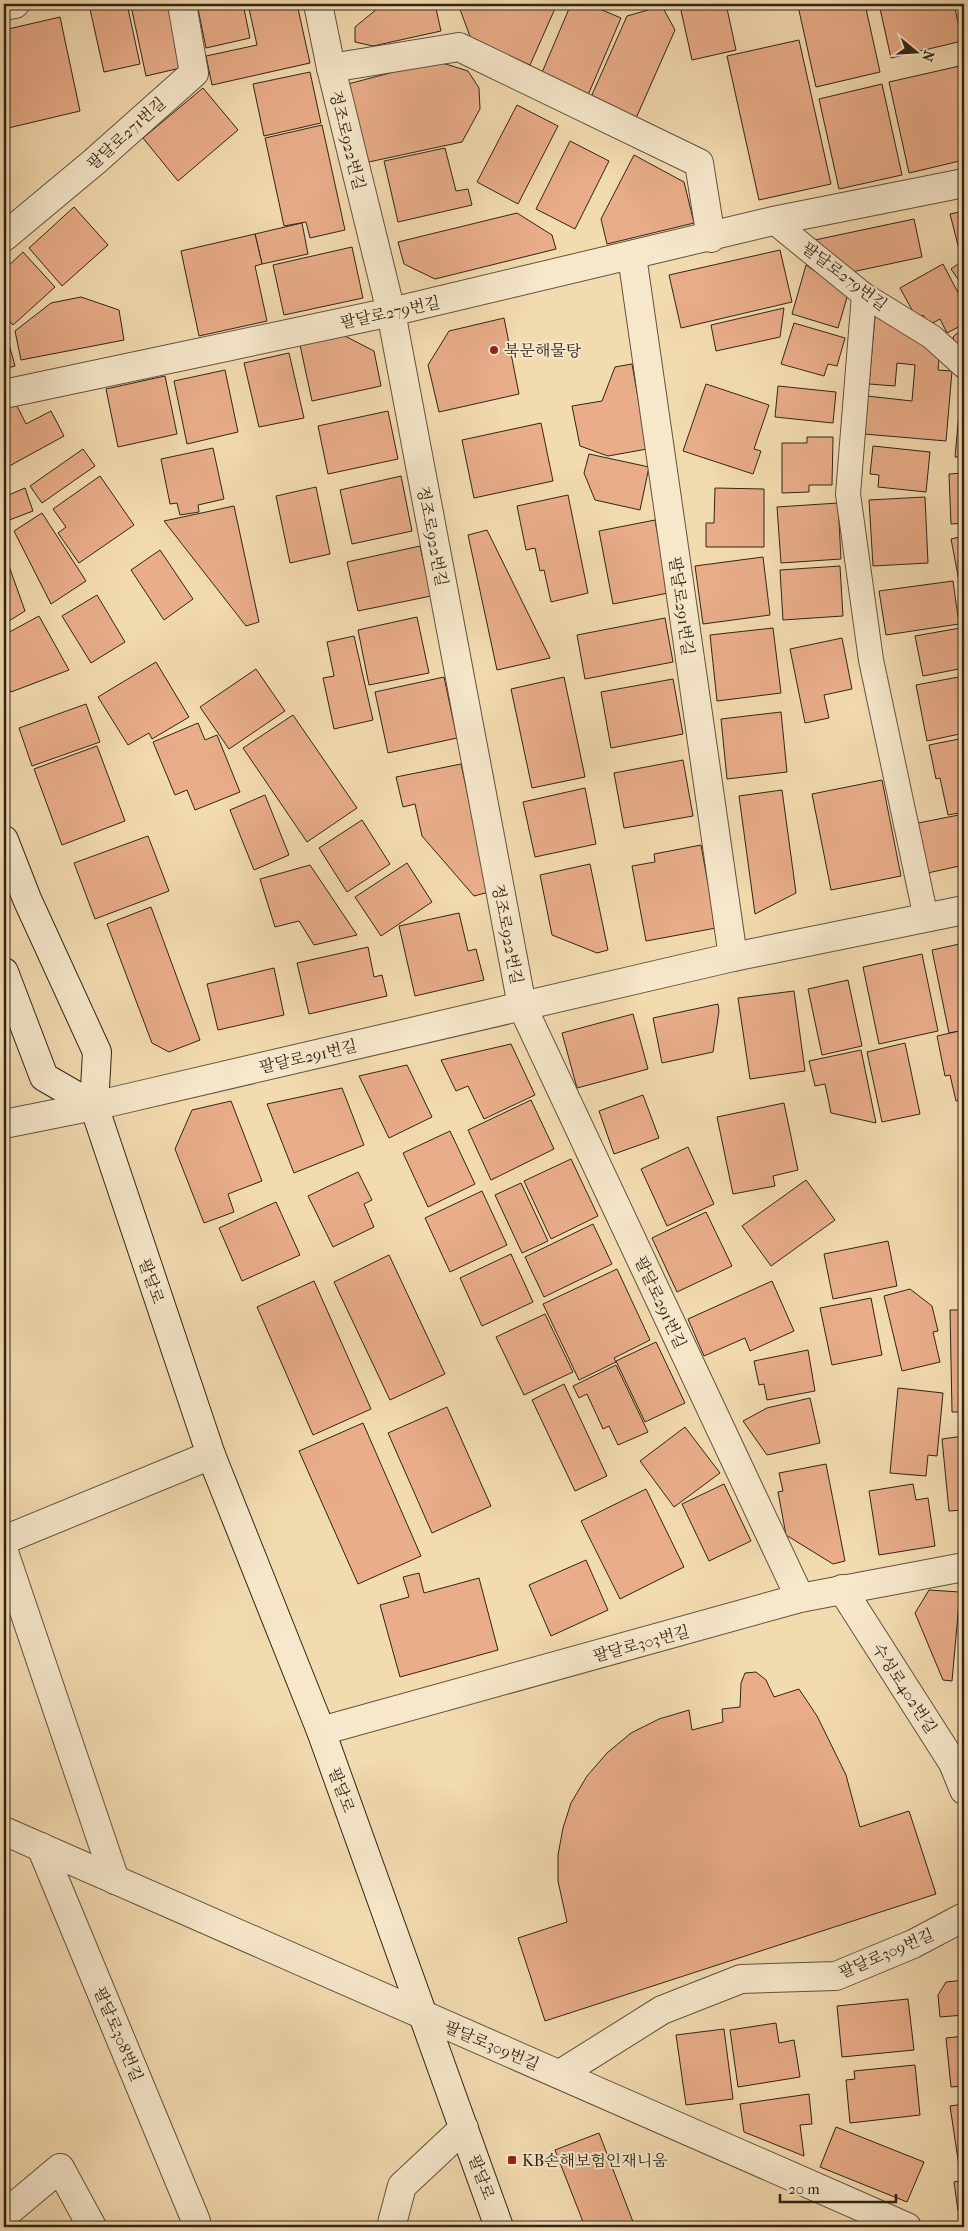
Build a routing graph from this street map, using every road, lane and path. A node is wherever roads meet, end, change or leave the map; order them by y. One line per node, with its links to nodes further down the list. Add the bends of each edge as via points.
1 (15, 4): 4 (street)
2 (182, 4): 8 (street, 팔달로271번길, via 194,73)
3 (318, 4): 5 (street, 정조로922번길)
4 (4, 6)
5 (331, 68): 9 (street, 정조로922번길, via 458,47 699,163); 12 (street, 정조로922번길)
6 (964, 183): 7 (street, 팔달로279번길)
7 (773, 221): 9 (street, 팔달로279번길); 11 (lane, 팔달로279번길)
8 (4, 237)
9 (711, 238): 10 (street, 팔달로279번길)
10 (632, 256): 12 (street, 팔달로279번길); 18 (street, 팔달로291번길)
11 (864, 295): 13 (lane, 팔달로279번길, via 932,337); 17 (lane, via 848,494 871,660)
12 (391, 312): 14 (street, 팔달로279번길); 20 (street, 정조로922번길)
13 (964, 366)
14 (4, 394)
15 (4, 840): 21 (street, 팔달로, via 27,899 97,1052)
16 (964, 910): 17 (street, 팔달로291번길)
17 (926, 918): 18 (street, 팔달로291번길)
18 (733, 957): 20 (street, 팔달로291번길)
19 (4, 972): 21 (street, via 44,1076)
20 (522, 1006): 21 (street, 팔달로291번길); 28 (street, 팔달로291번길)
21 (94, 1106): 22 (street, 팔달로291번길); 23 (street, 팔달로)
22 (4, 1124)
23 (211, 1455): 24 (street); 29 (street, 팔달로)
24 (4, 1540)
25 (4, 1552): 33 (street)
26 (964, 1567): 27 (street, 팔달로303번길)
27 (842, 1589): 28 (street, 팔달로303번길); 30 (street, 수성로402번길, via 953,1763)
28 (800, 1598): 29 (street, 팔달로303번길)
29 (321, 1731): 35 (street, 팔달로)
30 (964, 1790)
31 (4, 1831): 32 (street)
32 (40, 1847): 33 (street); 39 (street, 팔달로308번길)
33 (115, 1880): 35 (street)
34 (964, 1917): 36 (street, 팔달로309번길, via 913,1944 836,1976 741,1979 662,2010)
35 (425, 2016): 36 (street, 팔달로309번길); 37 (street, 팔달로)
36 (560, 2074): 43 (street, 팔달로309번길)
37 (464, 2128): 41 (street, 팔달로, via 402,2186); 42 (street, 팔달로)
38 (4, 2215): 40 (street, via 60,2168)
39 (196, 2221)
40 (92, 2227)
41 (391, 2227)
42 (499, 2227)
43 (907, 2227)

